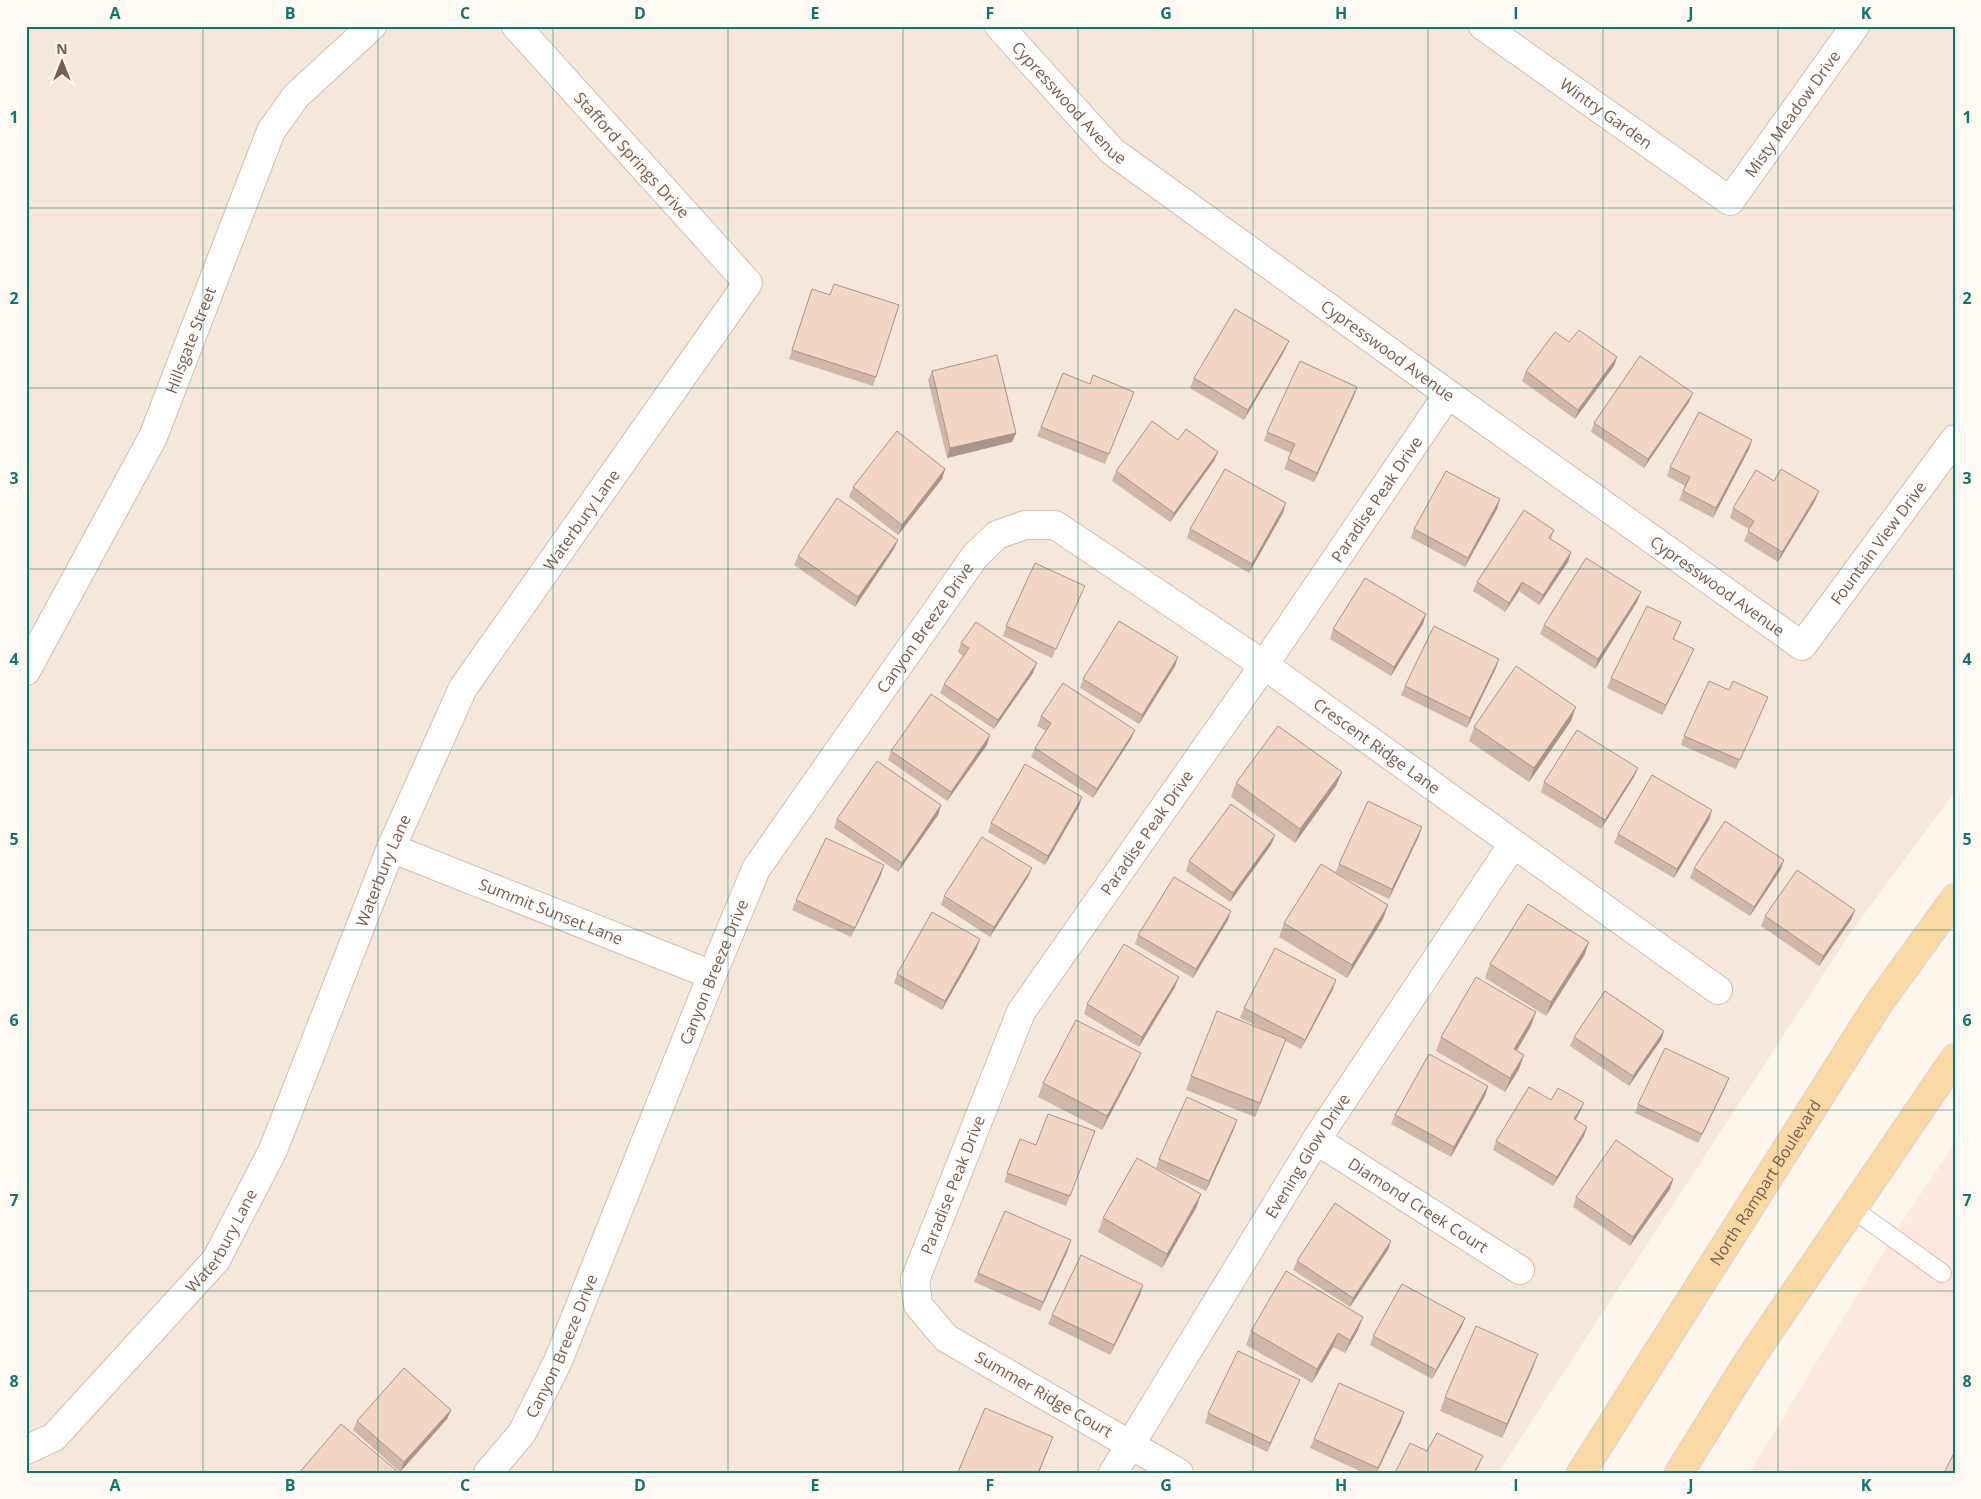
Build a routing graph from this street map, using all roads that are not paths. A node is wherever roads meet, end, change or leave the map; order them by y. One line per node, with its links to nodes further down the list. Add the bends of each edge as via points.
1 (372, 26): 13 (street, Hillsgate Street, via 296,96 271,130 153,437)
2 (516, 26): 7 (street, Stafford Springs Drive)
3 (999, 26): 8 (street, Cypresswood Avenue, via 1112,151)
4 (1483, 26): 6 (street, Wintry Garden)
5 (1855, 26): 6 (street, Misty Meadow Drive)
6 (1730, 202)
7 (748, 283): 15 (street, Waterbury Lane, via 463,688)
8 (1448, 394): 11 (street, Cypresswood Avenue); 12 (street, Paradise Peak Drive)
9 (1955, 439): 11 (street, Fountain View Drive)
10 (1025, 525): 12 (street, Crescent Ridge Lane, via 1055,525); 17 (street, Canyon Breeze Drive, via 997,535 976,556 756,869)
11 (1802, 646)
12 (1264, 665): 14 (street, Crescent Ridge Lane); 24 (street, Paradise Peak Drive, via 1021,1012 915,1280)
13 (26, 671)
14 (1513, 844): 18 (street, Crescent Ridge Lane); 20 (street, Evening Glow Drive)
15 (391, 848): 17 (street, Summit Sunset Lane); 27 (street, Waterbury Lane, via 273,1150 216,1260 54,1436)
16 (1955, 898): 25 (main road, North Rampart Boulevard, via 1879,1003)
17 (712, 975): 28 (street, Canyon Breeze Drive, via 558,1361 522,1433)
18 (1718, 990)
19 (1955, 1058): 21 (main road)
20 (1316, 1140): 22 (street, Diamond Creek Court); 26 (street, Evening Glow Drive)
21 (1853, 1209): 23 (lane); 33 (main road, via 1748,1362)
22 (1520, 1270)
23 (1942, 1273)
24 (918, 1304): 26 (street, Summer Ridge Court, via 946,1338)
25 (1606, 1434): 31 (main road, North Rampart Boulevard); 32 (main road)
26 (1130, 1444): 29 (street, Evening Glow Drive); 30 (street, Summer Ridge Court)
27 (26, 1450)
28 (488, 1473)
29 (1114, 1473)
30 (1179, 1473)
31 (1581, 1473)
32 (1600, 1473)
33 (1679, 1473)

